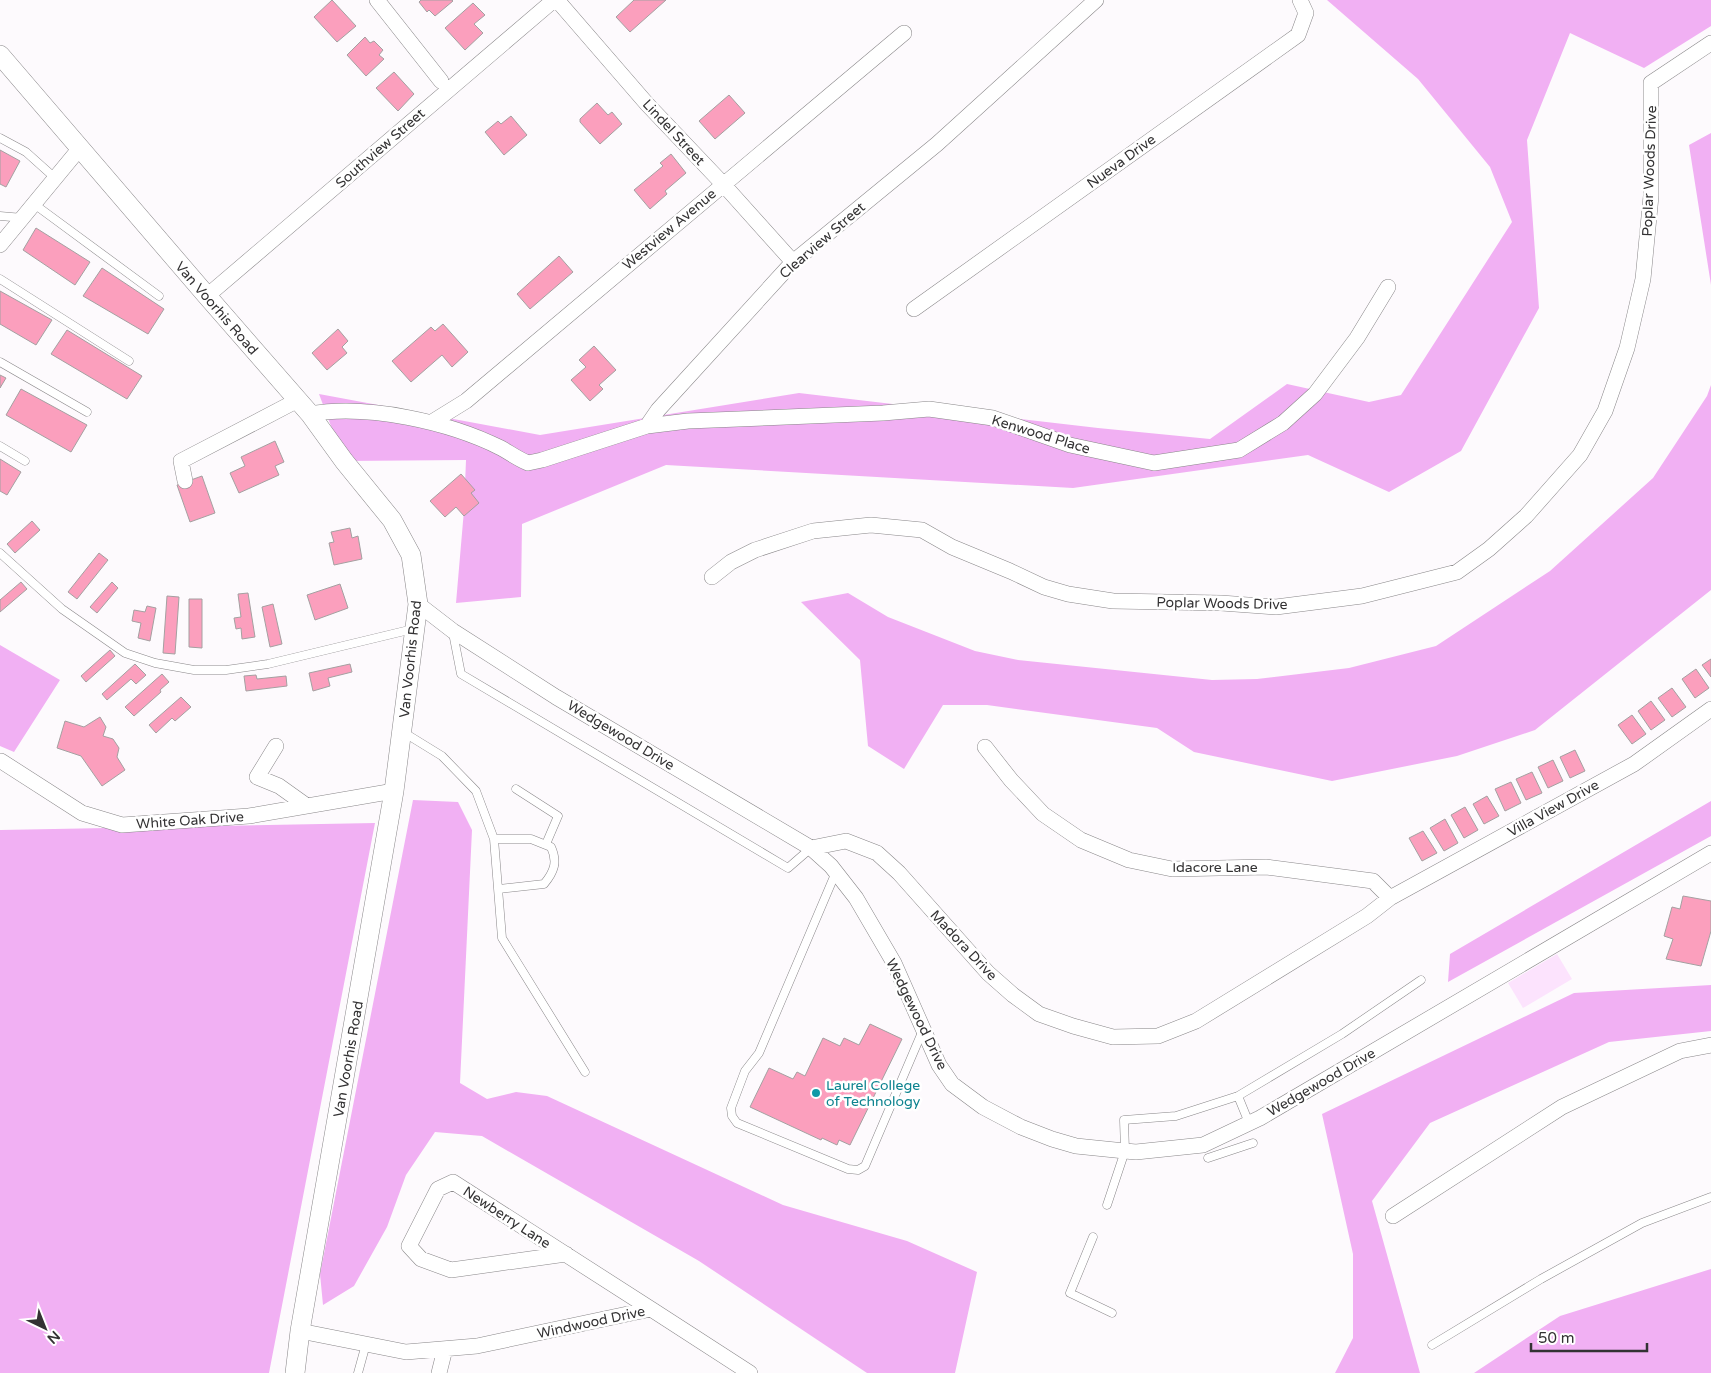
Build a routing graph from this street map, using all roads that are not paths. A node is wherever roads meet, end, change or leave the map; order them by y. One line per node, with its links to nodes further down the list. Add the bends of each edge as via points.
1 (378, 0): 8 (street)
2 (556, 0): 12 (street, Lindel Street); 21 (street, Southview Street)
3 (1096, 0): 17 (street, Clearview Street, via 937,144)
4 (1300, 0): 22 (street, Nueva Drive, via 1306,13 1298,35)
5 (904, 33): 12 (street, Westview Avenue)
6 (1711, 43): 34 (street, Poplar Woods Drive, via 1651,83 1651,196 1643,279 1627,348 1605,411 1580,455 1526,516 1457,572 1362,596 1276,607 1114,601 1044,587 952,547 922,530 871,525 813,532 764,548 731,562)
7 (0, 55): 10 (street, Van Voorhis Road)
8 (441, 81)
9 (0, 138): 11 (lane, via 26,152)
10 (80, 148): 11 (street); 21 (street, Van Voorhis Road)
11 (55, 178): 13 (street)
12 (722, 184): 17 (street, Lindel Street); 28 (street, Westview Avenue, via 466,401)
13 (34, 204): 15 (street); 20 (lane)
14 (0, 216): 15 (lane)
15 (23, 218): 16 (street)
16 (0, 245)
17 (793, 262): 29 (street, Clearview Street)
18 (0, 279): 23 (lane)
19 (1388, 287): 29 (street, Kenwood Place, via 1357,338 1315,394 1283,423 1239,450 1154,463 1070,445 993,418 929,409 688,421)
20 (159, 296)
21 (207, 296): 25 (street, Van Voorhis Road)
22 (914, 309)
23 (129, 361)
24 (0, 362): 26 (lane)
25 (298, 400): 27 (street, Van Voorhis Road); 32 (street, via 181,461)
26 (87, 412)
27 (310, 414): 28 (street, Kenwood Place, via 346,410); 35 (street, Van Voorhis Road, via 392,520 411,555)
28 (432, 422): 29 (street, Kenwood Place, via 500,448 528,463)
29 (647, 426)
30 (0, 446): 31 (lane)
31 (25, 461)
32 (185, 481)
33 (0, 553): 36 (lane, via 62,609 125,653 155,663 194,670 226,670 268,664)
34 (712, 577)
35 (418, 604): 36 (street, Van Voorhis Road); 37 (street, Wedgewood Drive)
36 (414, 629): 39 (street, Van Voorhis Road)
37 (453, 631): 48 (street, Wedgewood Drive, via 556,697); 48 (lane, via 461,674 788,868)
38 (1711, 708): 52 (street, Villa View Drive, via 1634,764)
39 (402, 732): 44 (street, Van Voorhis Road); 46 (lane, via 442,756 476,791)
40 (276, 746): 45 (street, via 257,777 279,786)
41 (985, 747): 52 (street, Idacore Lane, via 1043,814 1081,840 1129,860 1172,868 1266,867 1373,881)
42 (0, 761): 45 (street, White Oak Drive, via 82,813 122,825 249,816)
43 (516, 789): 47 (lane, via 558,816)
44 (394, 791): 45 (street, White Oak Drive); 71 (street, Van Voorhis Road)
45 (307, 806)
46 (494, 839): 47 (lane, via 531,839); 51 (lane)
47 (546, 844): 51 (lane, via 556,856 552,874 544,884)
48 (810, 848): 50 (street, Wedgewood Drive); 52 (street, Madora Drive, via 846,842 878,854 899,873 988,974 1013,995 1039,1014 1113,1037 1158,1036 1196,1021 1367,916)
49 (1711, 853): 58 (street, Wedgewood Drive)
50 (836, 872): 54 (street, Wedgewood Drive, via 856,898 894,963); 54 (lane, via 759,1053 745,1071 731,1108 732,1116 737,1123 848,1169 858,1170 865,1166)
51 (499, 889): 56 (lane, via 502,938)
52 (1390, 898)
53 (1421, 980): 57 (lane, via 1342,1034)
54 (923, 1030): 61 (street, Wedgewood Drive, via 952,1084 983,1107 1052,1139 1076,1146)
55 (1711, 1045): 66 (street, via 1680,1051 1562,1107)
56 (585, 1072)
57 (1238, 1096): 58 (lane); 61 (lane, via 1176,1116 1124,1120)
58 (1249, 1123): 59 (street, Wedgewood Drive)
59 (1214, 1139): 61 (street, Wedgewood Drive, via 1203,1145); 62 (lane)
60 (1253, 1143): 62 (lane)
61 (1125, 1151): 65 (lane)
62 (1223, 1153): 63 (lane)
63 (1208, 1158)
64 (1711, 1197): 73 (lane, via 1642,1223 1541,1278)
65 (1107, 1205)
66 (1393, 1216)
67 (1093, 1237): 70 (lane, via 1070,1293)
68 (566, 1254): 68 (street, Newberry Lane, via 453,1182 438,1189 410,1246 421,1259 452,1270); 69 (street, Newberry Lane)
69 (651, 1309): 74 (street, Windwood Drive, via 477,1346); 78 (street, Windwood Drive)
70 (1112, 1312)
71 (300, 1331): 72 (street, Windwood Drive); 75 (street, Van Voorhis Road)
72 (366, 1344): 74 (street, Windwood Drive, via 406,1352); 76 (lane)
73 (1432, 1345)
74 (445, 1349): 77 (street)
75 (295, 1373)
76 (358, 1373)
77 (440, 1373)
78 (750, 1373)

